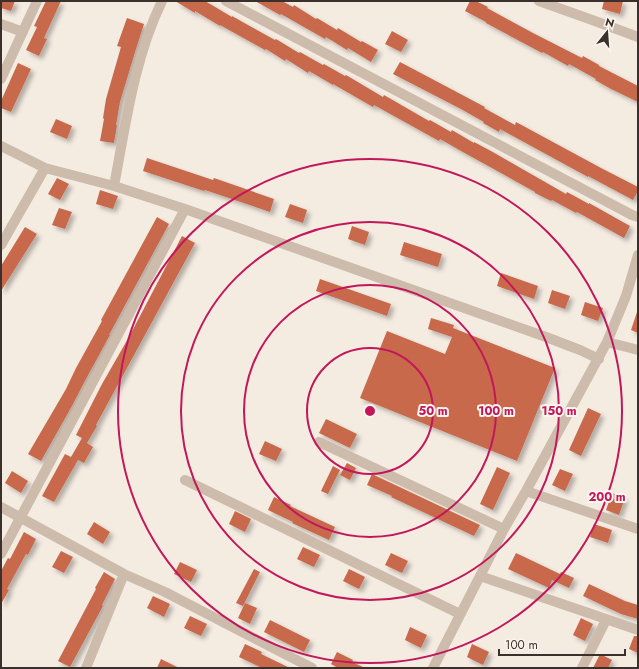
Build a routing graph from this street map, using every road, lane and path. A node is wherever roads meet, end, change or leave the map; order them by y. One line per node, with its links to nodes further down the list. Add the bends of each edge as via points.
1 (37, 1): 6 (street)
2 (162, 1): 11 (street, via 146,39 129,102)
3 (226, 1): 13 (street)
4 (539, 1): 7 (street)
5 (1, 24): 6 (street)
6 (23, 32): 8 (street)
7 (638, 37)
8 (1, 79)
9 (1, 146): 10 (street)
10 (45, 168): 11 (street); 14 (street)
11 (114, 186): 12 (street)
12 (184, 209): 18 (street, via 546,337); 23 (street)
13 (638, 217)
14 (1, 245)
15 (638, 255): 16 (street, via 626,296)
16 (607, 342): 17 (street); 18 (street)
17 (638, 350)
18 (599, 359): 21 (street)
19 (319, 442): 24 (street)
20 (185, 480): 29 (street)
21 (526, 491): 24 (street); 25 (street)
22 (1, 507): 23 (street)
23 (20, 519): 26 (street); 27 (street)
24 (504, 529): 28 (street)
25 (638, 529)
26 (1, 554)
27 (124, 574): 32 (street); 33 (street, via 165,592)
28 (480, 576): 29 (street); 30 (street)
29 (460, 614): 34 (street)
30 (606, 620): 31 (street); 35 (street)
31 (638, 630)
32 (86, 668)
33 (312, 668)
34 (433, 668)
35 (582, 668)

